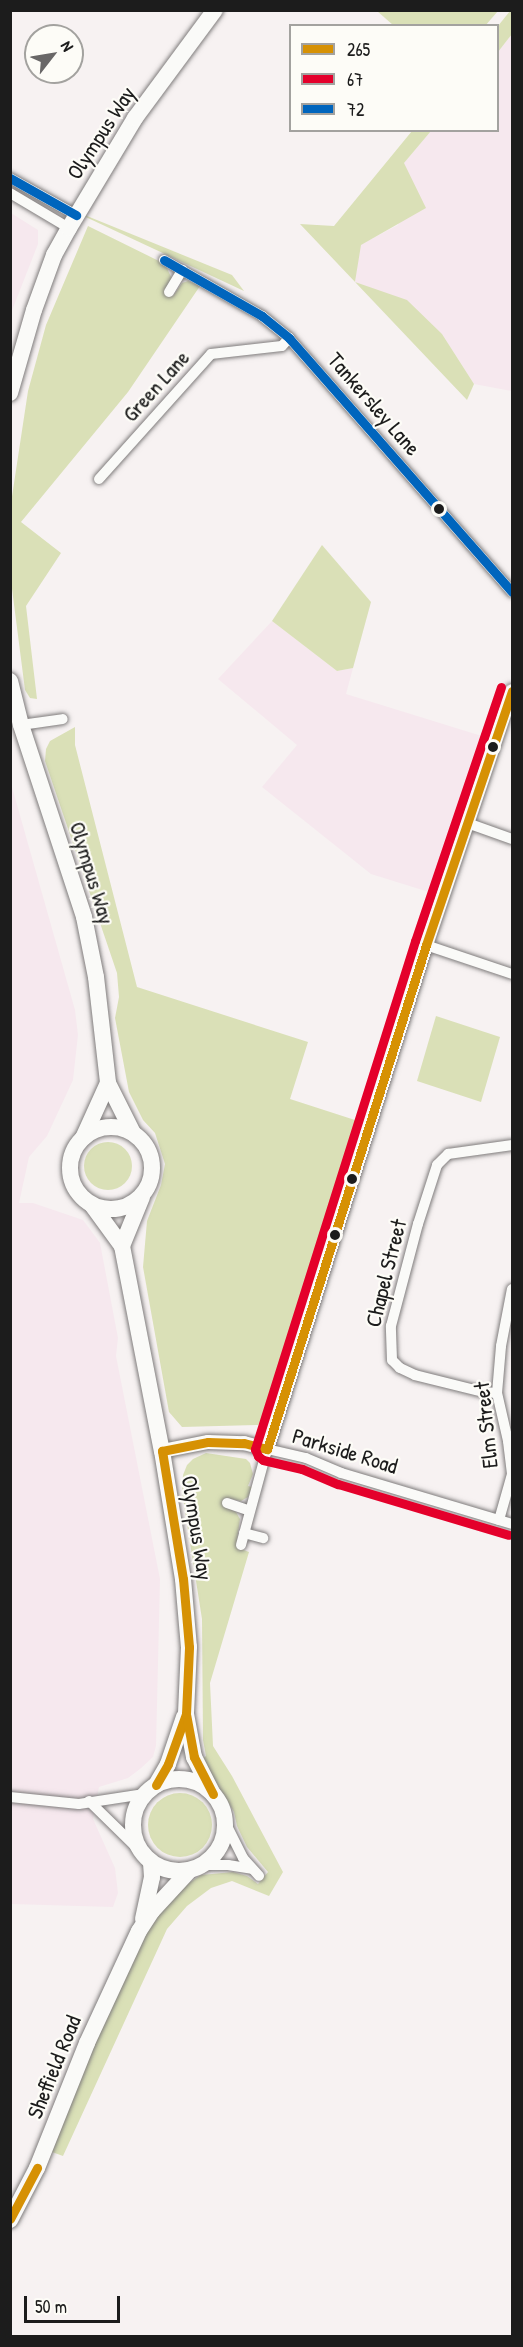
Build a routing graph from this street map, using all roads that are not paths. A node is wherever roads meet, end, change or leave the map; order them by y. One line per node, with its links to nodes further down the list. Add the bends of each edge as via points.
1 (215, 10): 4 (main road, Olympus Way, via 135,118)
2 (10, 178): 4 (street)
3 (10, 194): 4 (street)
4 (72, 221): 9 (main road, Olympus Way, via 54,255 34,310)
5 (164, 260): 6 (street, Tankersley Lane)
6 (182, 270): 7 (street); 8 (street, Tankersley Lane, via 262,316)
7 (169, 292)
8 (289, 338): 10 (street, Green Lane, via 282,346 211,354); 11 (street, Tankersley Lane)
9 (10, 393)
10 (99, 479)
11 (513, 592)
12 (10, 681): 15 (main road, Olympus Way)
13 (513, 691): 16 (street)
14 (63, 719): 15 (street)
15 (21, 725): 20 (main road, Olympus Way, via 84,917 96,976)
16 (467, 824): 17 (street); 18 (street)
17 (513, 838)
18 (426, 945): 19 (street); 29 (street)
19 (512, 973)
20 (108, 1083): 21 (main road, Olympus Way); 22 (main road, Olympus Way)
21 (133, 1133): 22 (main road, via 107,1127); 24 (main road, Olympus Way, via 147,1149 153,1169)
22 (83, 1138): 25 (main road, Olympus Way, via 71,1161 70,1174 74,1186)
23 (513, 1145): 28 (street, Chapel Street, via 448,1154 438,1165 418,1224 390,1335 392,1360 400,1368 415,1375)
24 (143, 1196): 25 (main road, via 118,1210); 26 (main road, Olympus Way)
25 (92, 1205): 26 (main road, Olympus Way)
26 (122, 1245): 30 (main road, Olympus Way)
27 (513, 1289): 28 (street, Elm Street, via 501,1346)
28 (497, 1393): 33 (street, Elm Street, via 512,1474)
29 (267, 1449): 30 (street, Parkside Road, via 244,1443 208,1442); 32 (street); 33 (street, Parkside Road)
30 (162, 1451): 38 (main road, Olympus Way, via 184,1591 189,1647)
31 (227, 1503): 32 (street)
32 (250, 1511): 35 (street)
33 (499, 1520): 34 (street, Parkside Road)
34 (513, 1524)
35 (244, 1533): 36 (street); 37 (street)
36 (263, 1538)
37 (241, 1545)
38 (186, 1713): 39 (main road, Olympus Way, via 168,1764); 40 (main road, Olympus Way, via 194,1757)
39 (150, 1789): 40 (main road, via 171,1780 186,1780); 42 (street); 44 (main road, Olympus Way, via 136,1807 133,1822 134,1837)
40 (213, 1794): 43 (main road, Olympus Way)
41 (10, 1797): 42 (street, via 79,1804)
42 (89, 1801): 44 (street)
43 (225, 1822): 45 (main road, via 219,1847); 45 (street, via 233,1841 256,1873 228,1864)
44 (146, 1857): 45 (main road, via 165,1869); 46 (main road, Sheffield Road, via 148,1901)
45 (196, 1868): 46 (main road, Sheffield Road, via 152,1911)
46 (139, 1931): 47 (main road, Sheffield Road, via 87,2043 37,2168)
47 (10, 2220)

